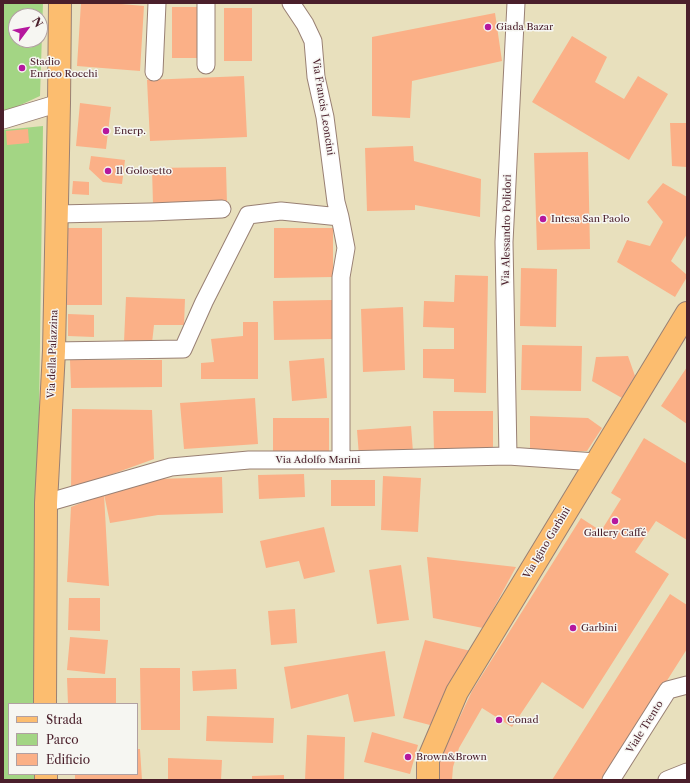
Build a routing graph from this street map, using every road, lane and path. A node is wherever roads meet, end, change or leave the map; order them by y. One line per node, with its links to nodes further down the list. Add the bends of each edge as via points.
1 (60, 3): 8 (main road, Via della Palazzina)
2 (157, 3): 7 (street)
3 (206, 3): 6 (street)
4 (291, 3): 12 (street, Via Francis Leoncini, via 313,41 316,77 325,117)
5 (516, 3): 15 (street, Via Alessandro Polidori, via 504,242)
6 (206, 65)
7 (154, 72)
8 (59, 103): 9 (street); 11 (main road, Via della Palazzina)
9 (3, 120)
10 (222, 209): 11 (street)
11 (57, 214): 14 (main road, Via della Palazzina)
12 (340, 217): 14 (street, via 281,211 248,215 182,349); 16 (street, via 346,248 341,277)
13 (687, 313): 17 (main road, Via Igino Garbini)
14 (54, 351): 18 (main road, Via della Palazzina)
15 (508, 456): 16 (street, Via Adolfo Marini); 17 (street, Via Adolfo Marini)
16 (341, 460): 18 (street, Via Adolfo Marini, via 249,460 171,467)
17 (596, 462): 22 (main road, Via Igino Garbini, via 457,692 428,760)
18 (46, 503): 20 (main road, Via della Palazzina)
19 (687, 685): 23 (street, Viale Trento, via 668,690)
20 (45, 703)
21 (687, 772): 24 (street)
22 (428, 780)
23 (611, 780)
24 (667, 780)

